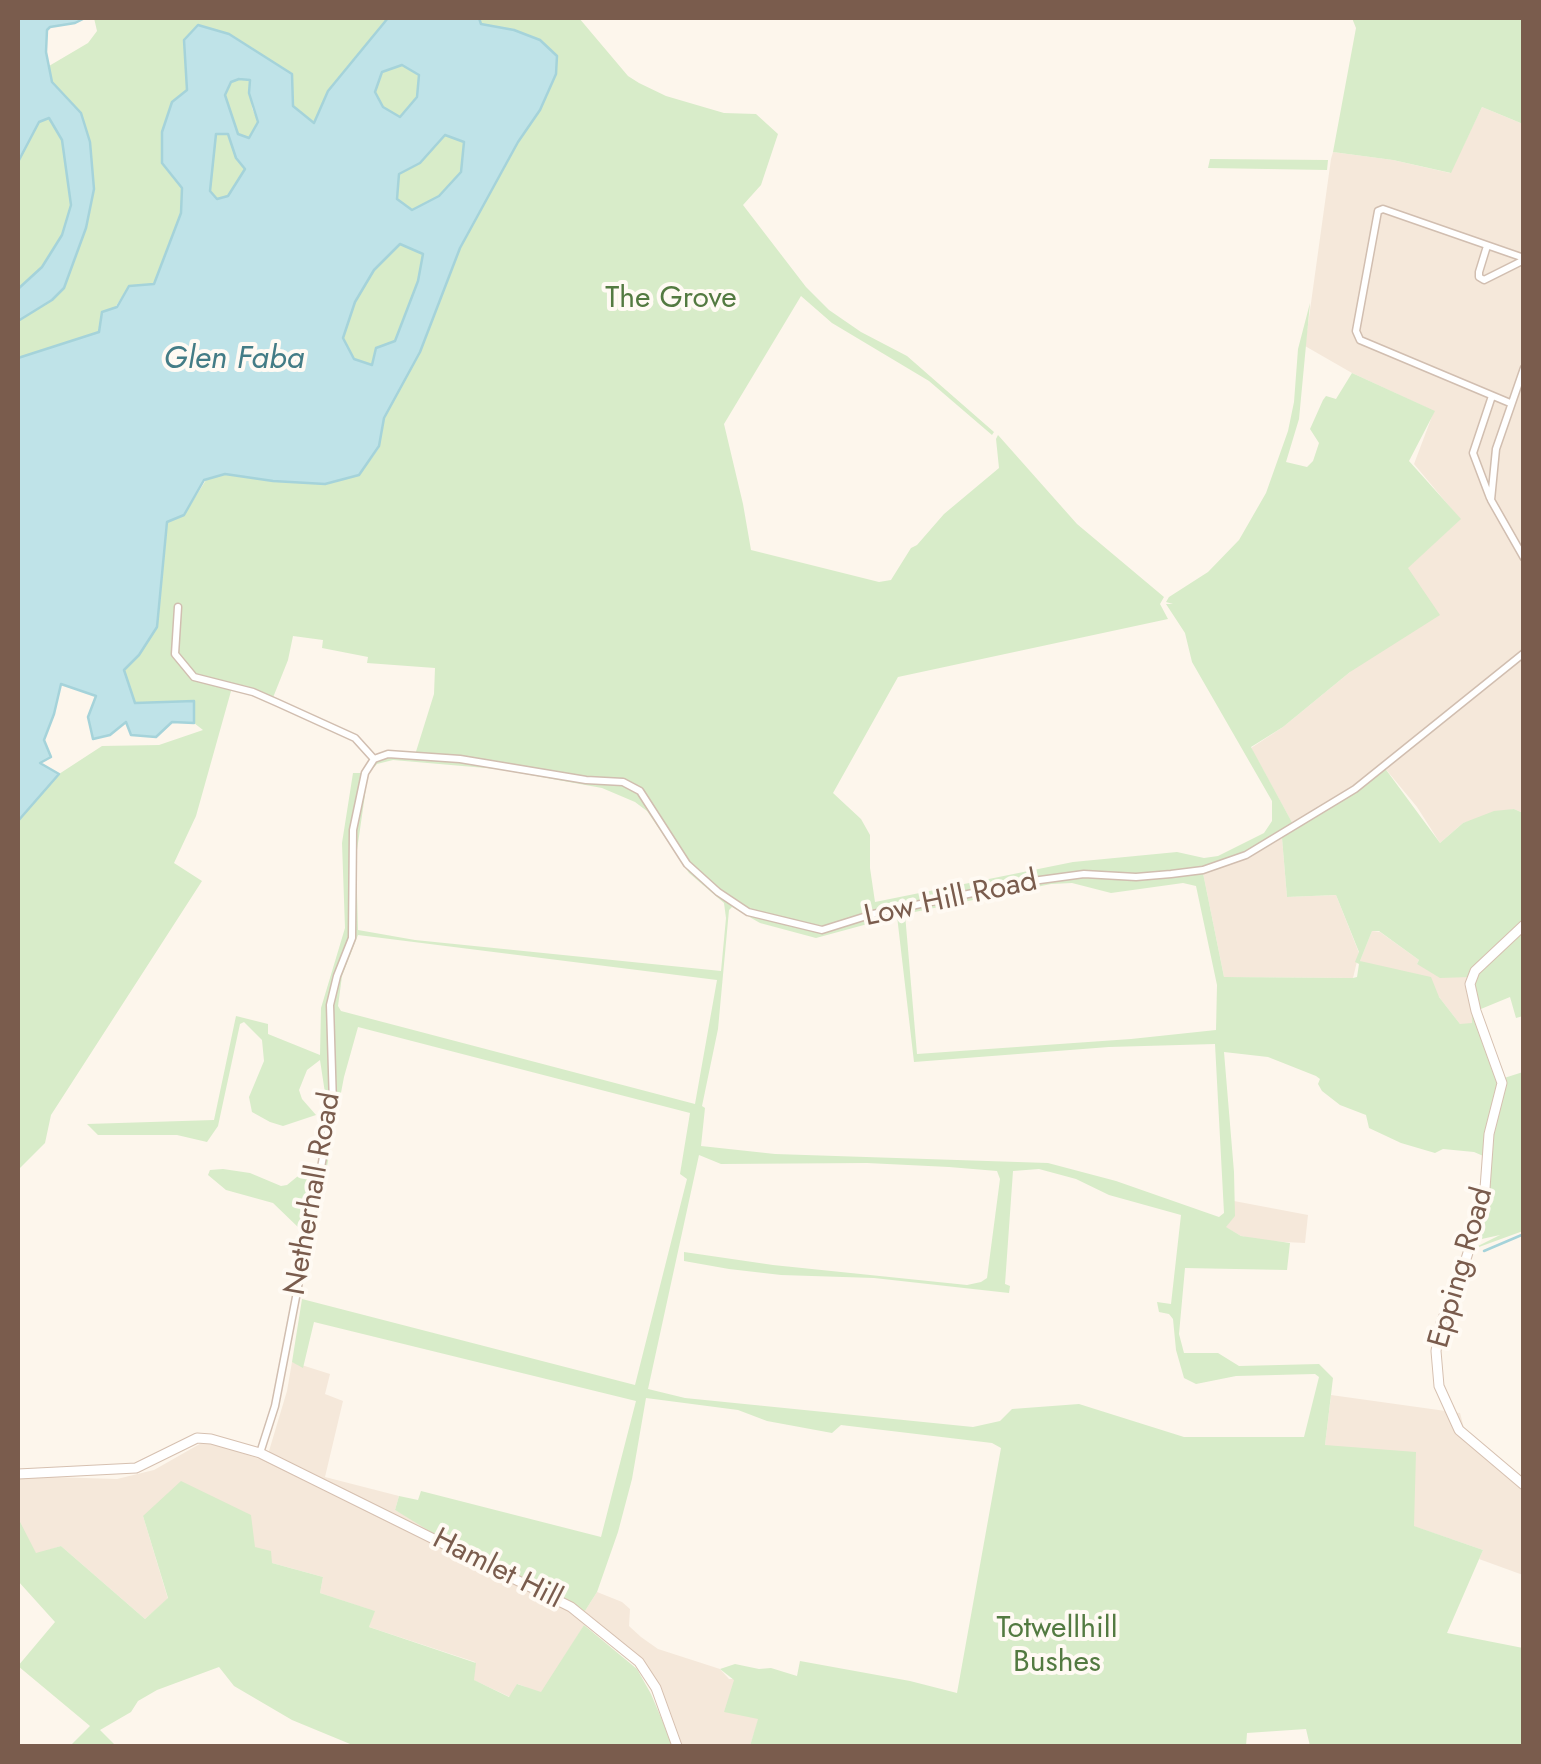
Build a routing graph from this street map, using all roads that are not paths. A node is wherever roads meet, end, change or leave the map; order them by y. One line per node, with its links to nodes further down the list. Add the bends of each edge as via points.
1 (1487, 246): 2 (street); 2 (street, via 1479,278); 4 (street, via 1378,211 1356,331 1358,338)
2 (1524, 259)
3 (1524, 368): 5 (street)
4 (1492, 396): 5 (street); 7 (street, via 1474,445)
5 (1510, 403): 6 (street)
6 (1495, 476): 7 (street); 8 (street)
7 (1481, 479): 8 (street)
8 (1491, 500): 9 (street)
9 (1524, 558)
10 (178, 607): 12 (street, via 175,654 194,677 278,702 355,738)
11 (1524, 653): 12 (street, Low Hill Road, via 1355,789 1246,855 1203,870 1024,882 822,930 748,912 718,892 687,864 640,791 624,782 460,759)
12 (374, 758): 14 (street, Netherhall Road, via 354,830 352,938 330,1005 333,1106 275,1406)
13 (1524, 925): 16 (street, Epping Road, via 1475,971 1470,984 1502,1084 1489,1134 1484,1202 1436,1351 1439,1386 1459,1430)
14 (260, 1453): 15 (street, Hamlet Hill, via 196,1438 136,1468); 17 (street, Hamlet Hill, via 571,1607 639,1662)
15 (18, 1474)
16 (1524, 1484)
17 (677, 1746)

